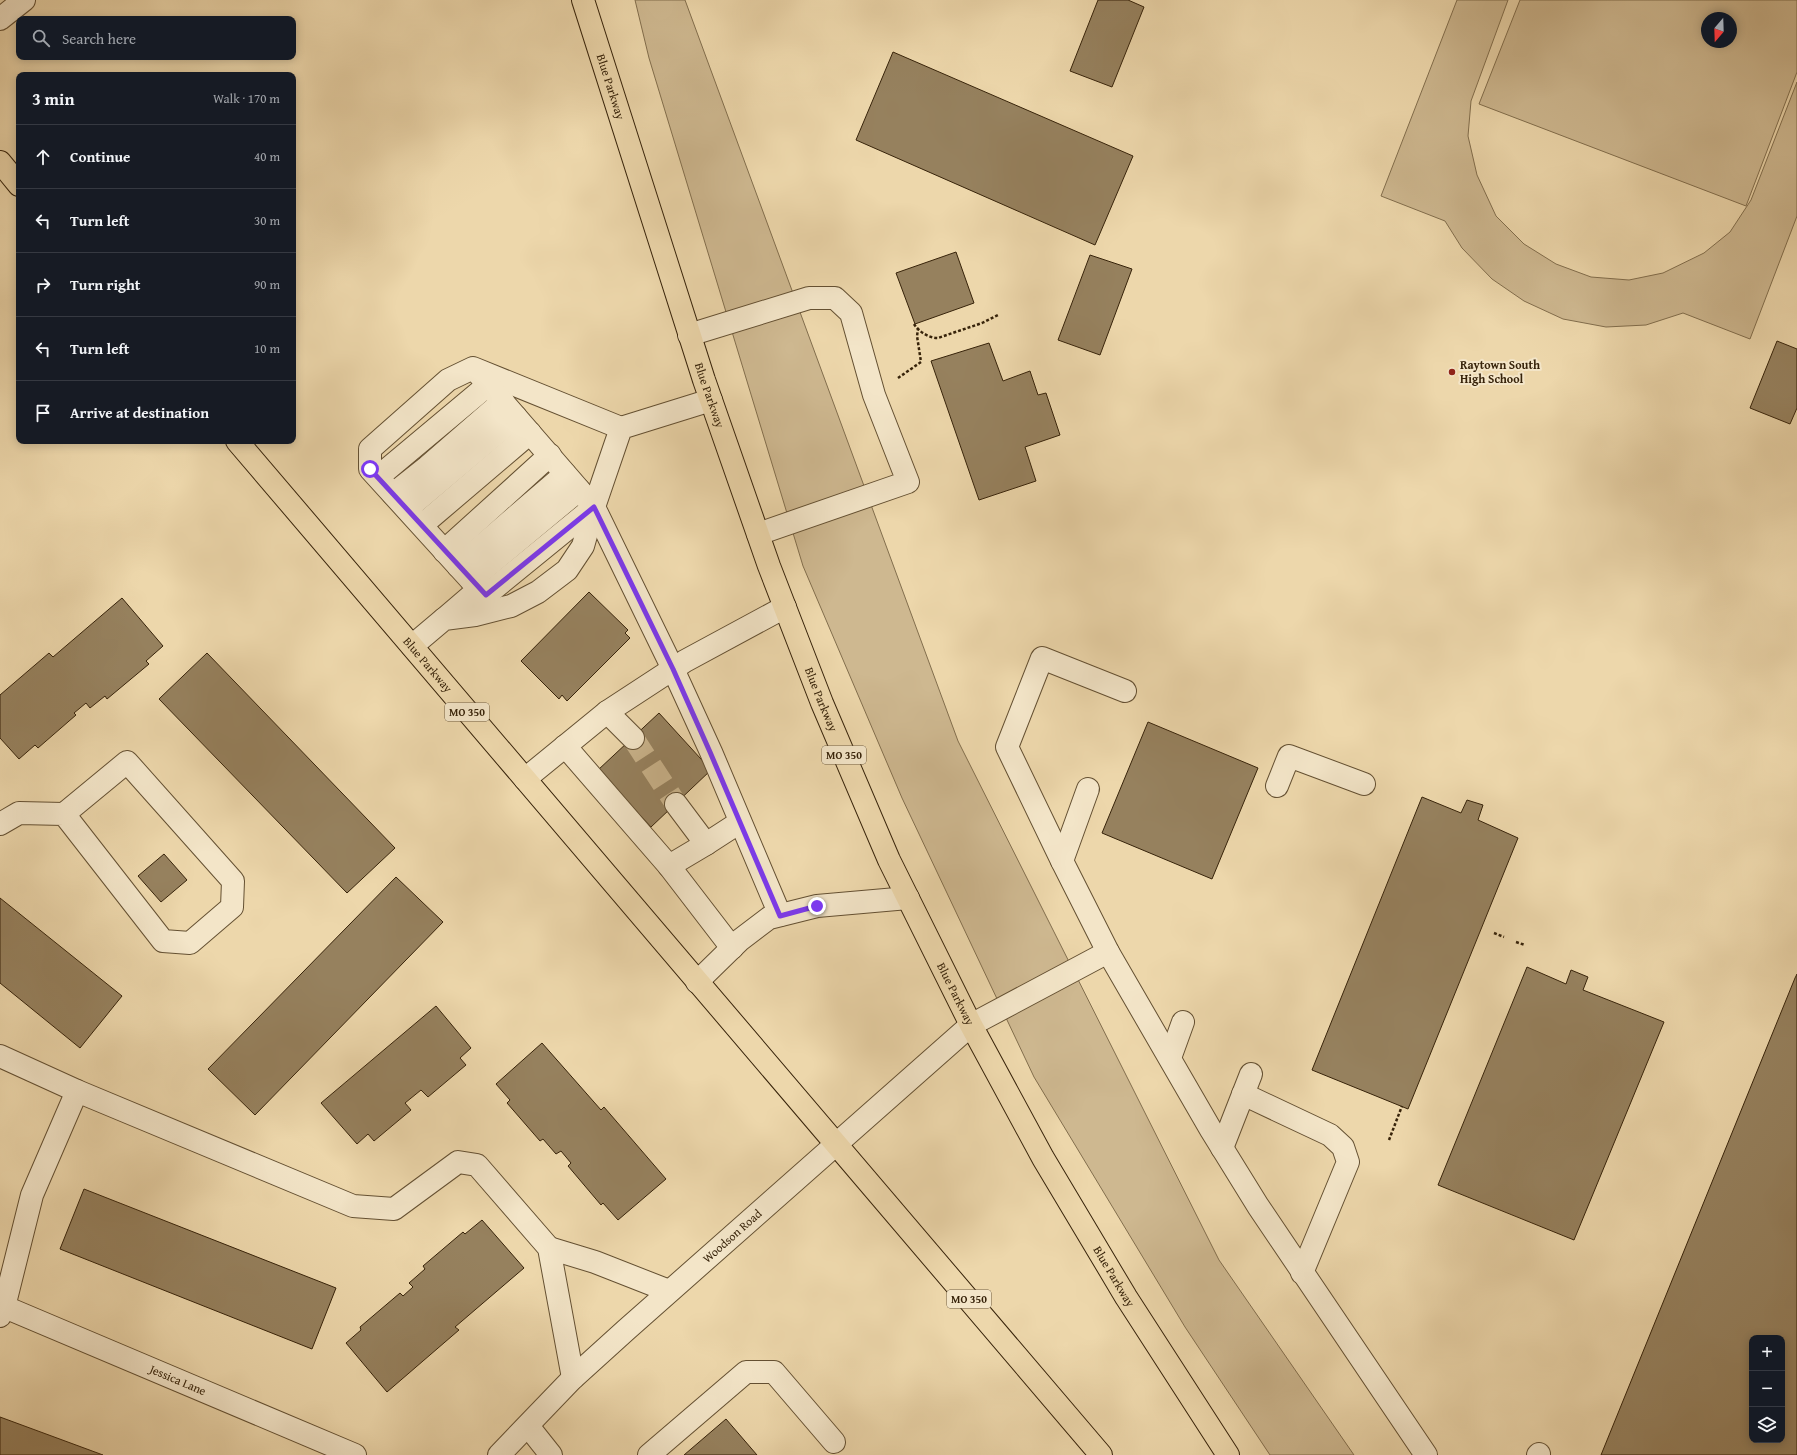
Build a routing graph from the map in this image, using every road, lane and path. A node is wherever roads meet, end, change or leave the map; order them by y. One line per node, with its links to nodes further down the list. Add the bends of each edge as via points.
1 (582, 0): 9 (highway, Blue Parkway / MO 350)
2 (21, 1): 3 (street)
3 (0, 19)
4 (0, 162): 5 (highway)
5 (16, 181)
6 (998, 315): 8 (path, via 938,338)
7 (914, 324): 8 (path)
8 (918, 329): 12 (path, via 921,362)
9 (689, 335): 12 (street, via 809,298 835,298 851,313); 13 (highway, Blue Parkway / MO 350)
10 (473, 368): 11 (street); 15 (street); 18 (street, via 448,380 370,449 370,469)
11 (488, 385): 14 (street); 18 (street)
12 (874, 395): 23 (street, via 908,482)
13 (711, 400): 15 (street); 23 (highway, Blue Parkway / MO 350)
14 (516, 417): 17 (street); 20 (street, via 427,467); 22 (street)
15 (621, 428): 21 (street)
16 (240, 444): 27 (highway, Blue Parkway / MO 350)
17 (550, 455): 19 (street); 24 (street)
18 (378, 477): 20 (street)
19 (572, 482): 21 (street); 24 (street)
20 (400, 502): 22 (street)
21 (594, 507): 24 (street, via 486,595); 26 (street, via 583,546 567,570 538,592 511,606); 28 (street)
22 (422, 525): 24 (street)
23 (758, 534): 25 (highway, Blue Parkway / MO 350)
24 (463, 572): 26 (street)
25 (785, 607): 28 (street, via 685,660); 44 (highway, Blue Parkway / MO 350, via 822,703 889,860)
26 (444, 619): 27 (street)
27 (412, 646): 33 (highway, Blue Parkway / MO 350)
28 (673, 669): 30 (street); 39 (street)
29 (1124, 691): 42 (street, via 1042,658 1007,747)
30 (607, 712): 31 (street); 32 (street)
31 (632, 738)
32 (565, 746): 33 (street); 43 (street)
33 (525, 779): 52 (highway, Blue Parkway / MO 350)
34 (1364, 784): 35 (street, via 1289,756)
35 (1277, 786)
36 (1088, 789): 42 (street)
37 (676, 804): 41 (street)
38 (64, 814): 38 (street, via 127,762 233,882 232,907 190,943 164,941); 40 (street, via 19,813)
39 (740, 822): 41 (street); 45 (street)
40 (0, 824)
41 (706, 844): 43 (street)
42 (1062, 861): 51 (street)
43 (669, 866): 50 (street)
44 (908, 898): 45 (street, via 817,906); 54 (highway, Blue Parkway / MO 350)
45 (780, 916): 50 (street, via 769,918)
46 (1494, 934): 47 (path)
47 (1504, 937)
48 (1516, 942): 49 (path)
49 (1525, 946)
50 (732, 948): 52 (street)
51 (1108, 952): 54 (street, Woodson Road); 56 (street)
52 (697, 982): 62 (highway, Blue Parkway / MO 350)
53 (1184, 1022): 56 (street)
54 (971, 1025): 62 (street, Woodson Road); 76 (highway, Blue Parkway / MO 350, via 1043,1158 1122,1291)
55 (0, 1056): 58 (street)
56 (1170, 1058): 63 (street)
57 (1251, 1074): 59 (street)
58 (77, 1091): 64 (street, via 353,1206 394,1209 458,1162 477,1165); 67 (street, via 32,1195)
59 (1243, 1094): 63 (street); 65 (street, via 1330,1135 1340,1144 1347,1156 1348,1162)
60 (1402, 1106): 61 (path)
61 (1389, 1140)
62 (836, 1144): 66 (street, Woodson Road); 75 (highway, Blue Parkway / MO 350)
63 (1222, 1148): 65 (street)
64 (549, 1248): 66 (street, via 595,1262); 68 (street)
65 (1302, 1273): 77 (street)
66 (669, 1291): 68 (street, Woodson Road)
67 (1, 1309): 71 (street, Jessica Lane)
68 (573, 1378): 69 (street, Woodson Road)
69 (528, 1426): 72 (street, Woodson Road); 73 (street)
70 (834, 1442): 74 (street, via 774,1372 746,1372)
71 (355, 1455)
72 (499, 1455)
73 (551, 1455)
74 (649, 1455)
75 (1101, 1455)
76 (1228, 1455)
77 (1426, 1455)

